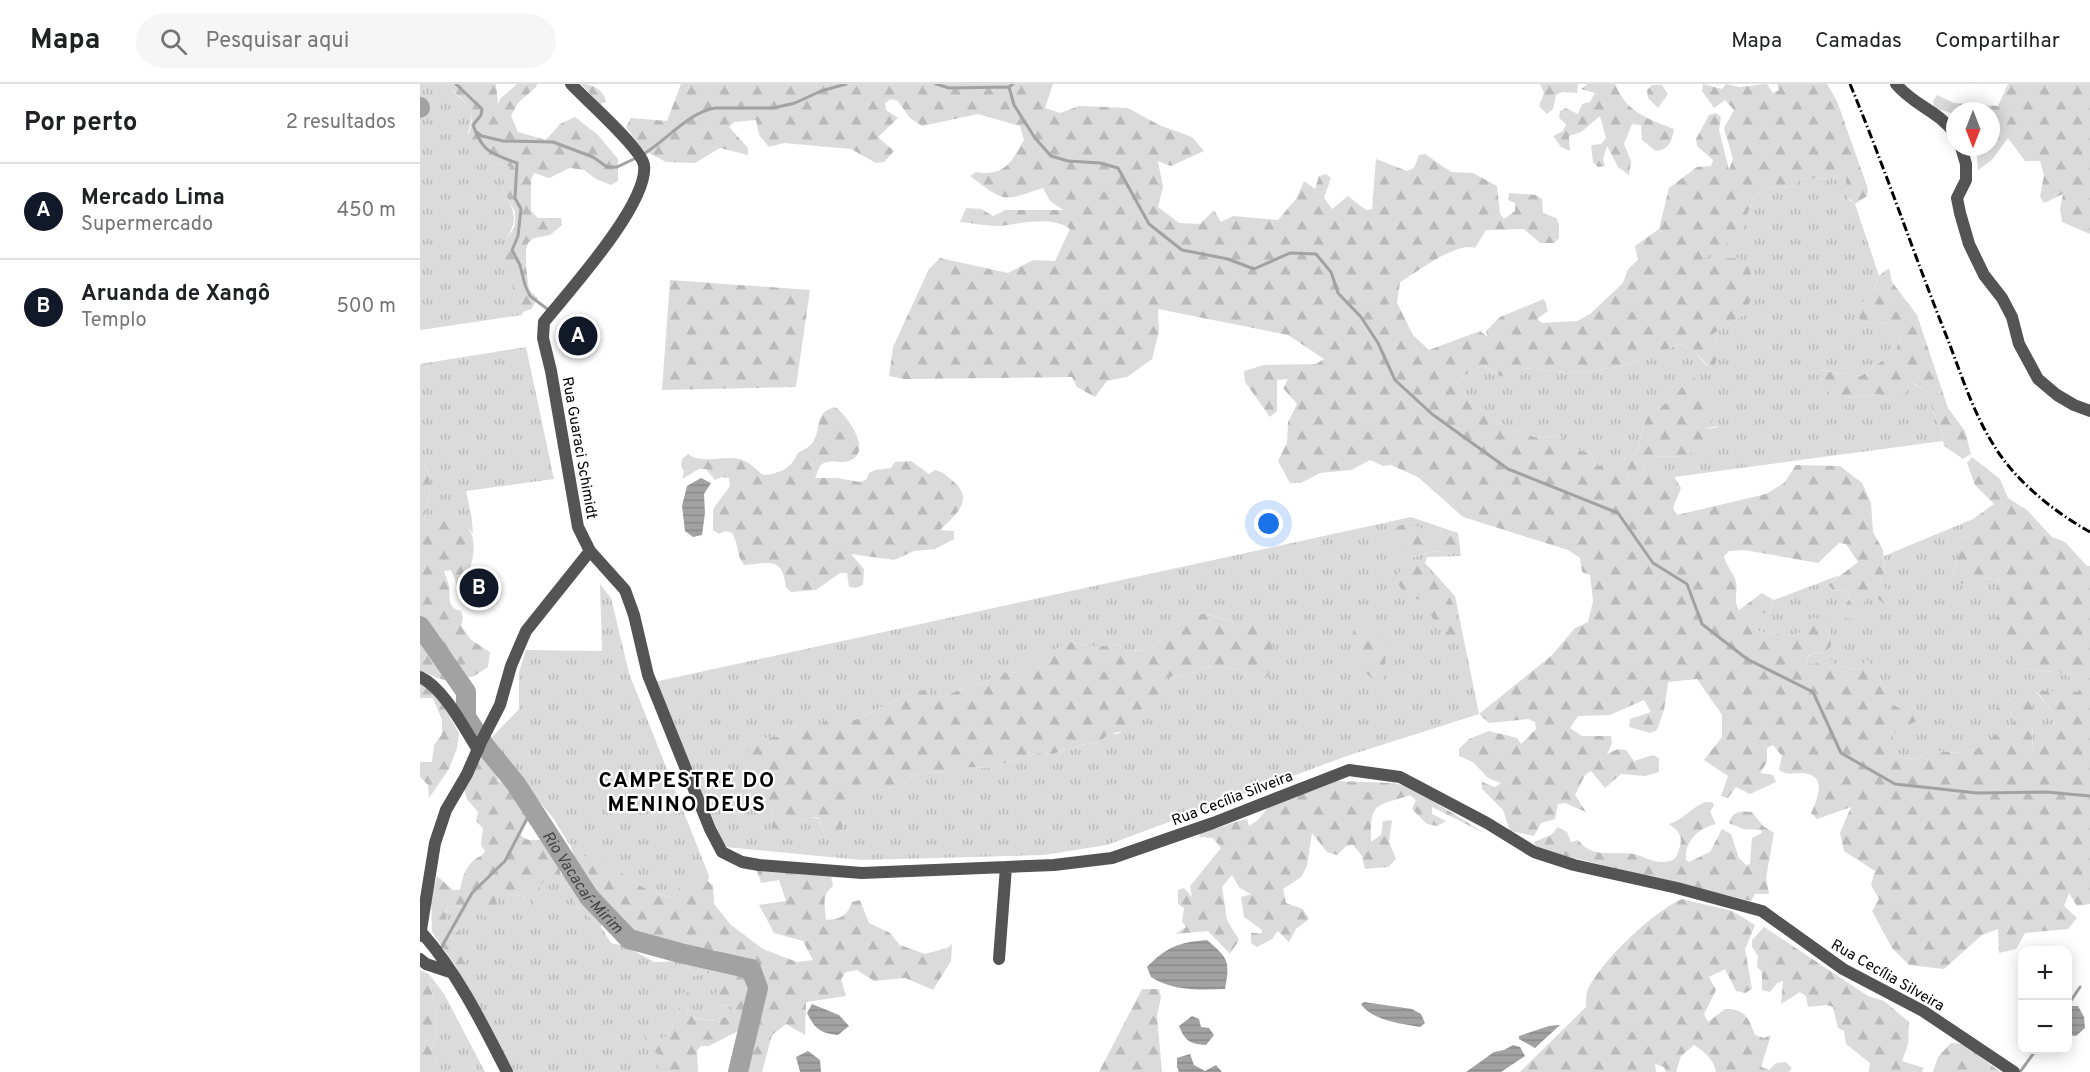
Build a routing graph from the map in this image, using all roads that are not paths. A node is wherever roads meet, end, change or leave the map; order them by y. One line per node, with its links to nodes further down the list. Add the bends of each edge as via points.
1 (571, 84): 6 (street, Rua Guaraci Schimidt, via 635,148 644,165 640,190 612,237 544,322 543,338 578,527)
2 (1896, 84): 3 (street)
3 (1946, 122)
4 (1964, 156): 5 (street, via 1966,180 1957,198 1984,275 2012,316 2019,344 2038,379 2057,395)
5 (2090, 411)
6 (590, 551): 8 (street, via 526,631 511,666 501,705); 9 (street, Rua Cecília Silveira, via 625,590 648,675 722,852 759,865 862,873)
7 (420, 677): 8 (street, via 444,697)
8 (479, 746): 10 (street, via 446,810 435,843)
9 (1006, 867): 12 (street); 15 (street, Rua Cecília Silveira, via 1112,858 1349,770 1400,777 1534,852 1762,912 1843,969 1923,1011)
10 (421, 934): 13 (street, via 434,946)
11 (420, 959): 13 (street)
12 (999, 959)
13 (450, 972): 14 (street)
14 (507, 1072)
15 (2014, 1072)

